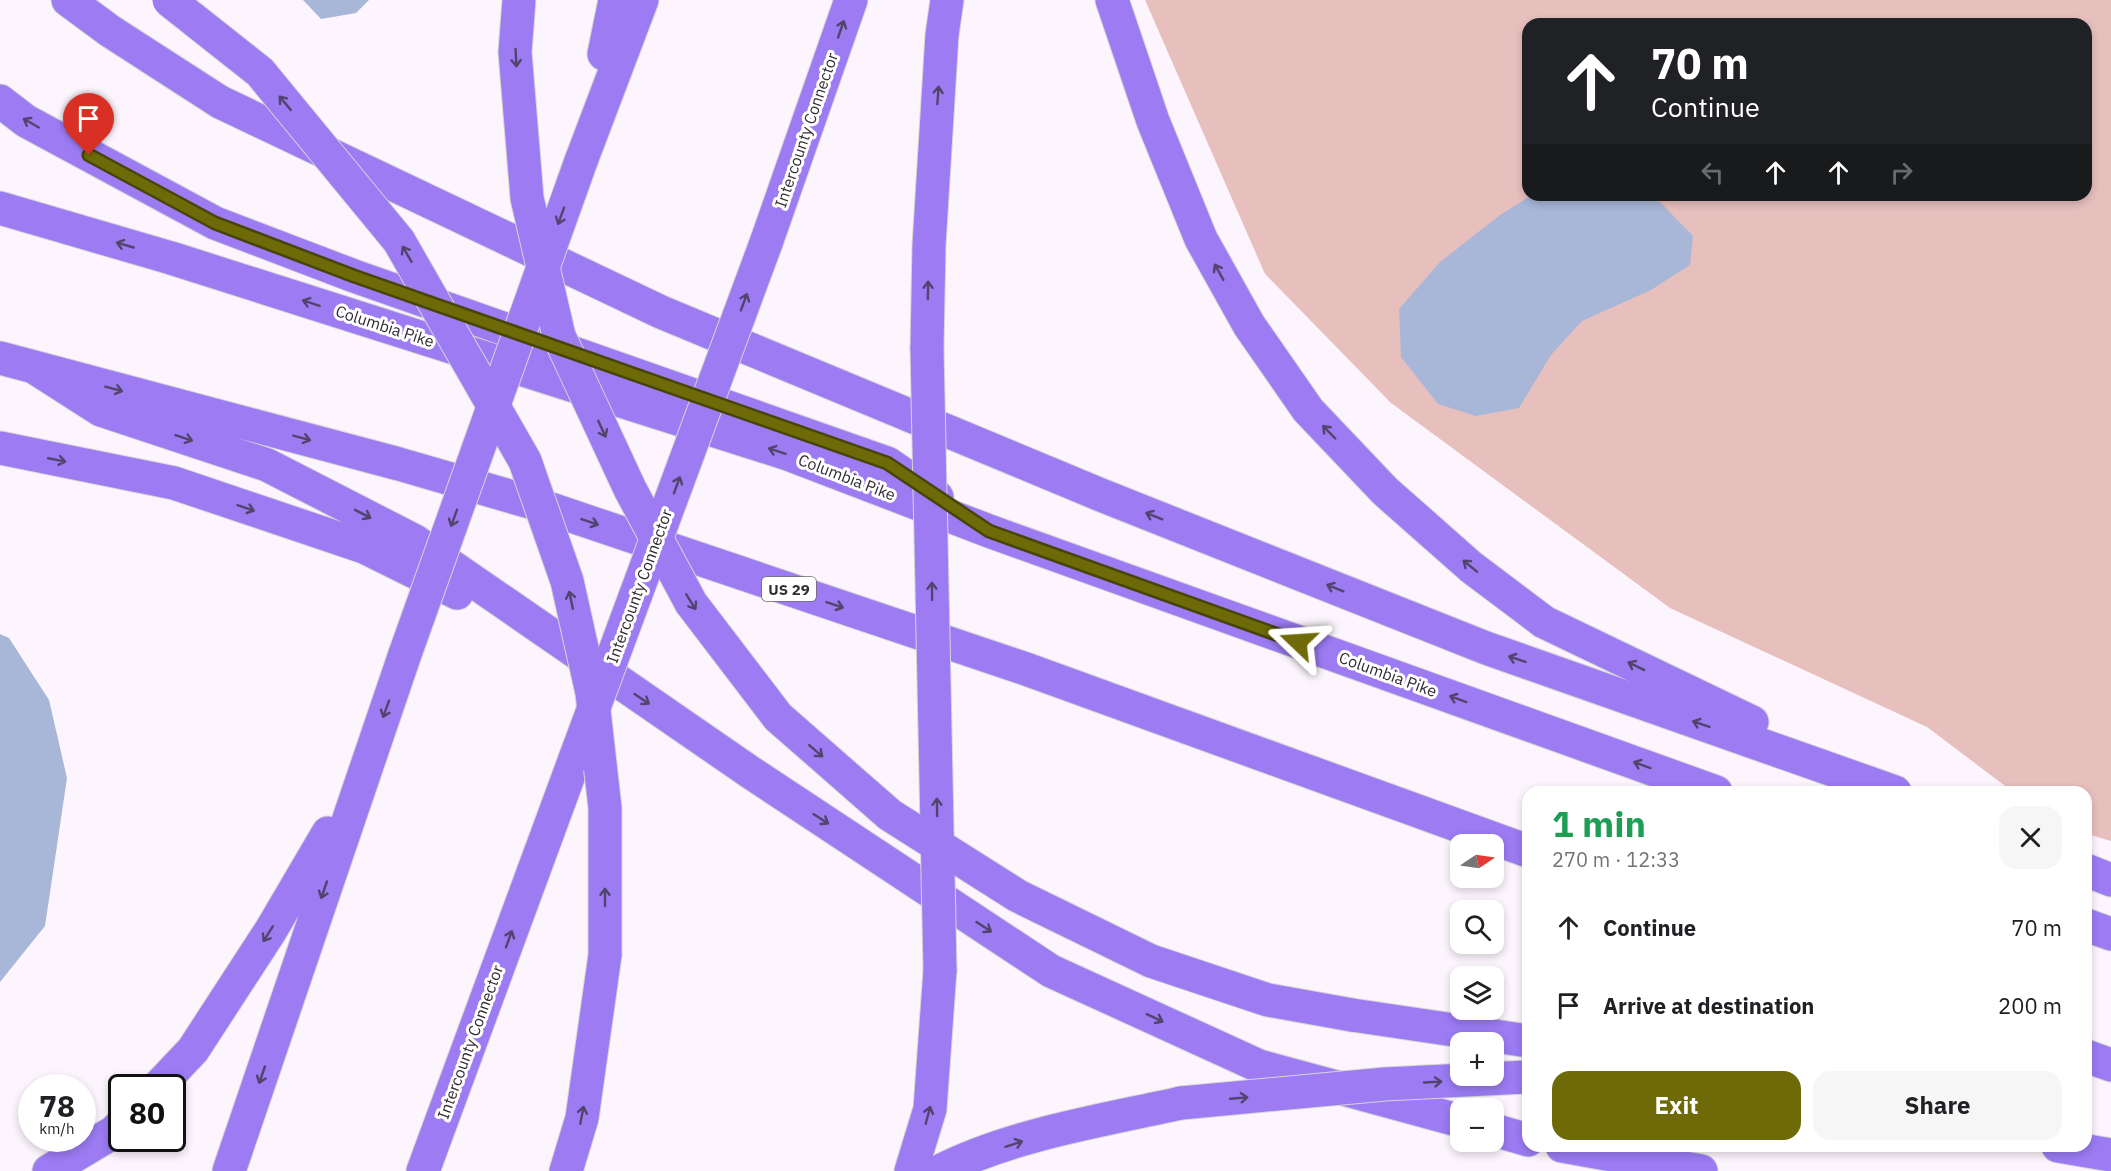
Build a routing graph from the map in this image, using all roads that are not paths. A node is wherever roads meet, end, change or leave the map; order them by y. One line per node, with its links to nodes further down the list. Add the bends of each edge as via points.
1 (68, 0): 19 (highway, one-way to 1, via 1486,648 1101,495 661,312 220,102 110,32)
2 (169, 0): 42 (highway, one-way to 2, bridge, via 582,1118 605,955 605,808 592,693 567,580 525,461 399,241 260,72)
3 (519, 0): 26 (highway, one-way to 26, bridge, via 515,52 527,198 559,336 630,489 691,603 778,717 890,815 1018,896 1151,961 1268,1000)
4 (615, 0): 10 (highway)
5 (642, 0): 10 (highway)
6 (851, 0): 41 (highway, Intercounty Connector, one-way to 6, bridge, via 766,243)
7 (947, 0): 43 (highway, one-way to 7, bridge, via 930,1109 940,970 927,348 929,245)
8 (1112, 0): 20 (highway, one-way to 8, via 1544,622 1471,567 1385,491 1308,410 1249,325 1211,258 1153,121)
9 (0, 101): 15 (highway, one-way to 9, via 887,463 354,276 215,223 26,121)
10 (581, 161): 17 (highway, one-way to 17, bridge)
11 (0, 208): 15 (highway, Columbia Pike, one-way to 11, via 788,454 171,258)
12 (0, 358): 13 (highway, US 29)
13 (37, 369): 16 (highway, one-way to 16, via 101,410 267,465 415,541); 21 (highway, US 29, one-way to 21, via 533,503 1026,669)
14 (0, 448): 16 (highway, one-way to 16, via 174,483 352,544)
15 (989, 531): 18 (highway, Columbia Pike, one-way to 15)
16 (559, 642): 31 (highway, one-way to 31, via 1051,971 1259,1066)
17 (362, 775): 29 (highway, one-way to 29, via 271,930 200,1040); 40 (highway, one-way to 40)
18 (1699, 786)
19 (1879, 786)
20 (1884, 786)
21 (1522, 848)
22 (2092, 872): 23 (highway)
23 (2111, 880)
24 (2092, 927): 25 (highway)
25 (2111, 934)
26 (1522, 1040)
27 (2092, 1058): 28 (highway)
28 (2111, 1065)
29 (170, 1074)
30 (1522, 1077): 38 (highway, one-way to 30, bridge, via 1062,1129 1181,1103 1385,1084)
31 (1450, 1118)
32 (1504, 1134): 34 (highway)
33 (108, 1136): 39 (highway)
34 (1522, 1138)
35 (1595, 1152): 44 (highway)
36 (2092, 1152): 37 (highway)
37 (2111, 1155)
38 (949, 1166)
39 (49, 1171)
40 (230, 1171)
41 (423, 1171)
42 (566, 1171)
43 (911, 1171)
44 (1701, 1171)

